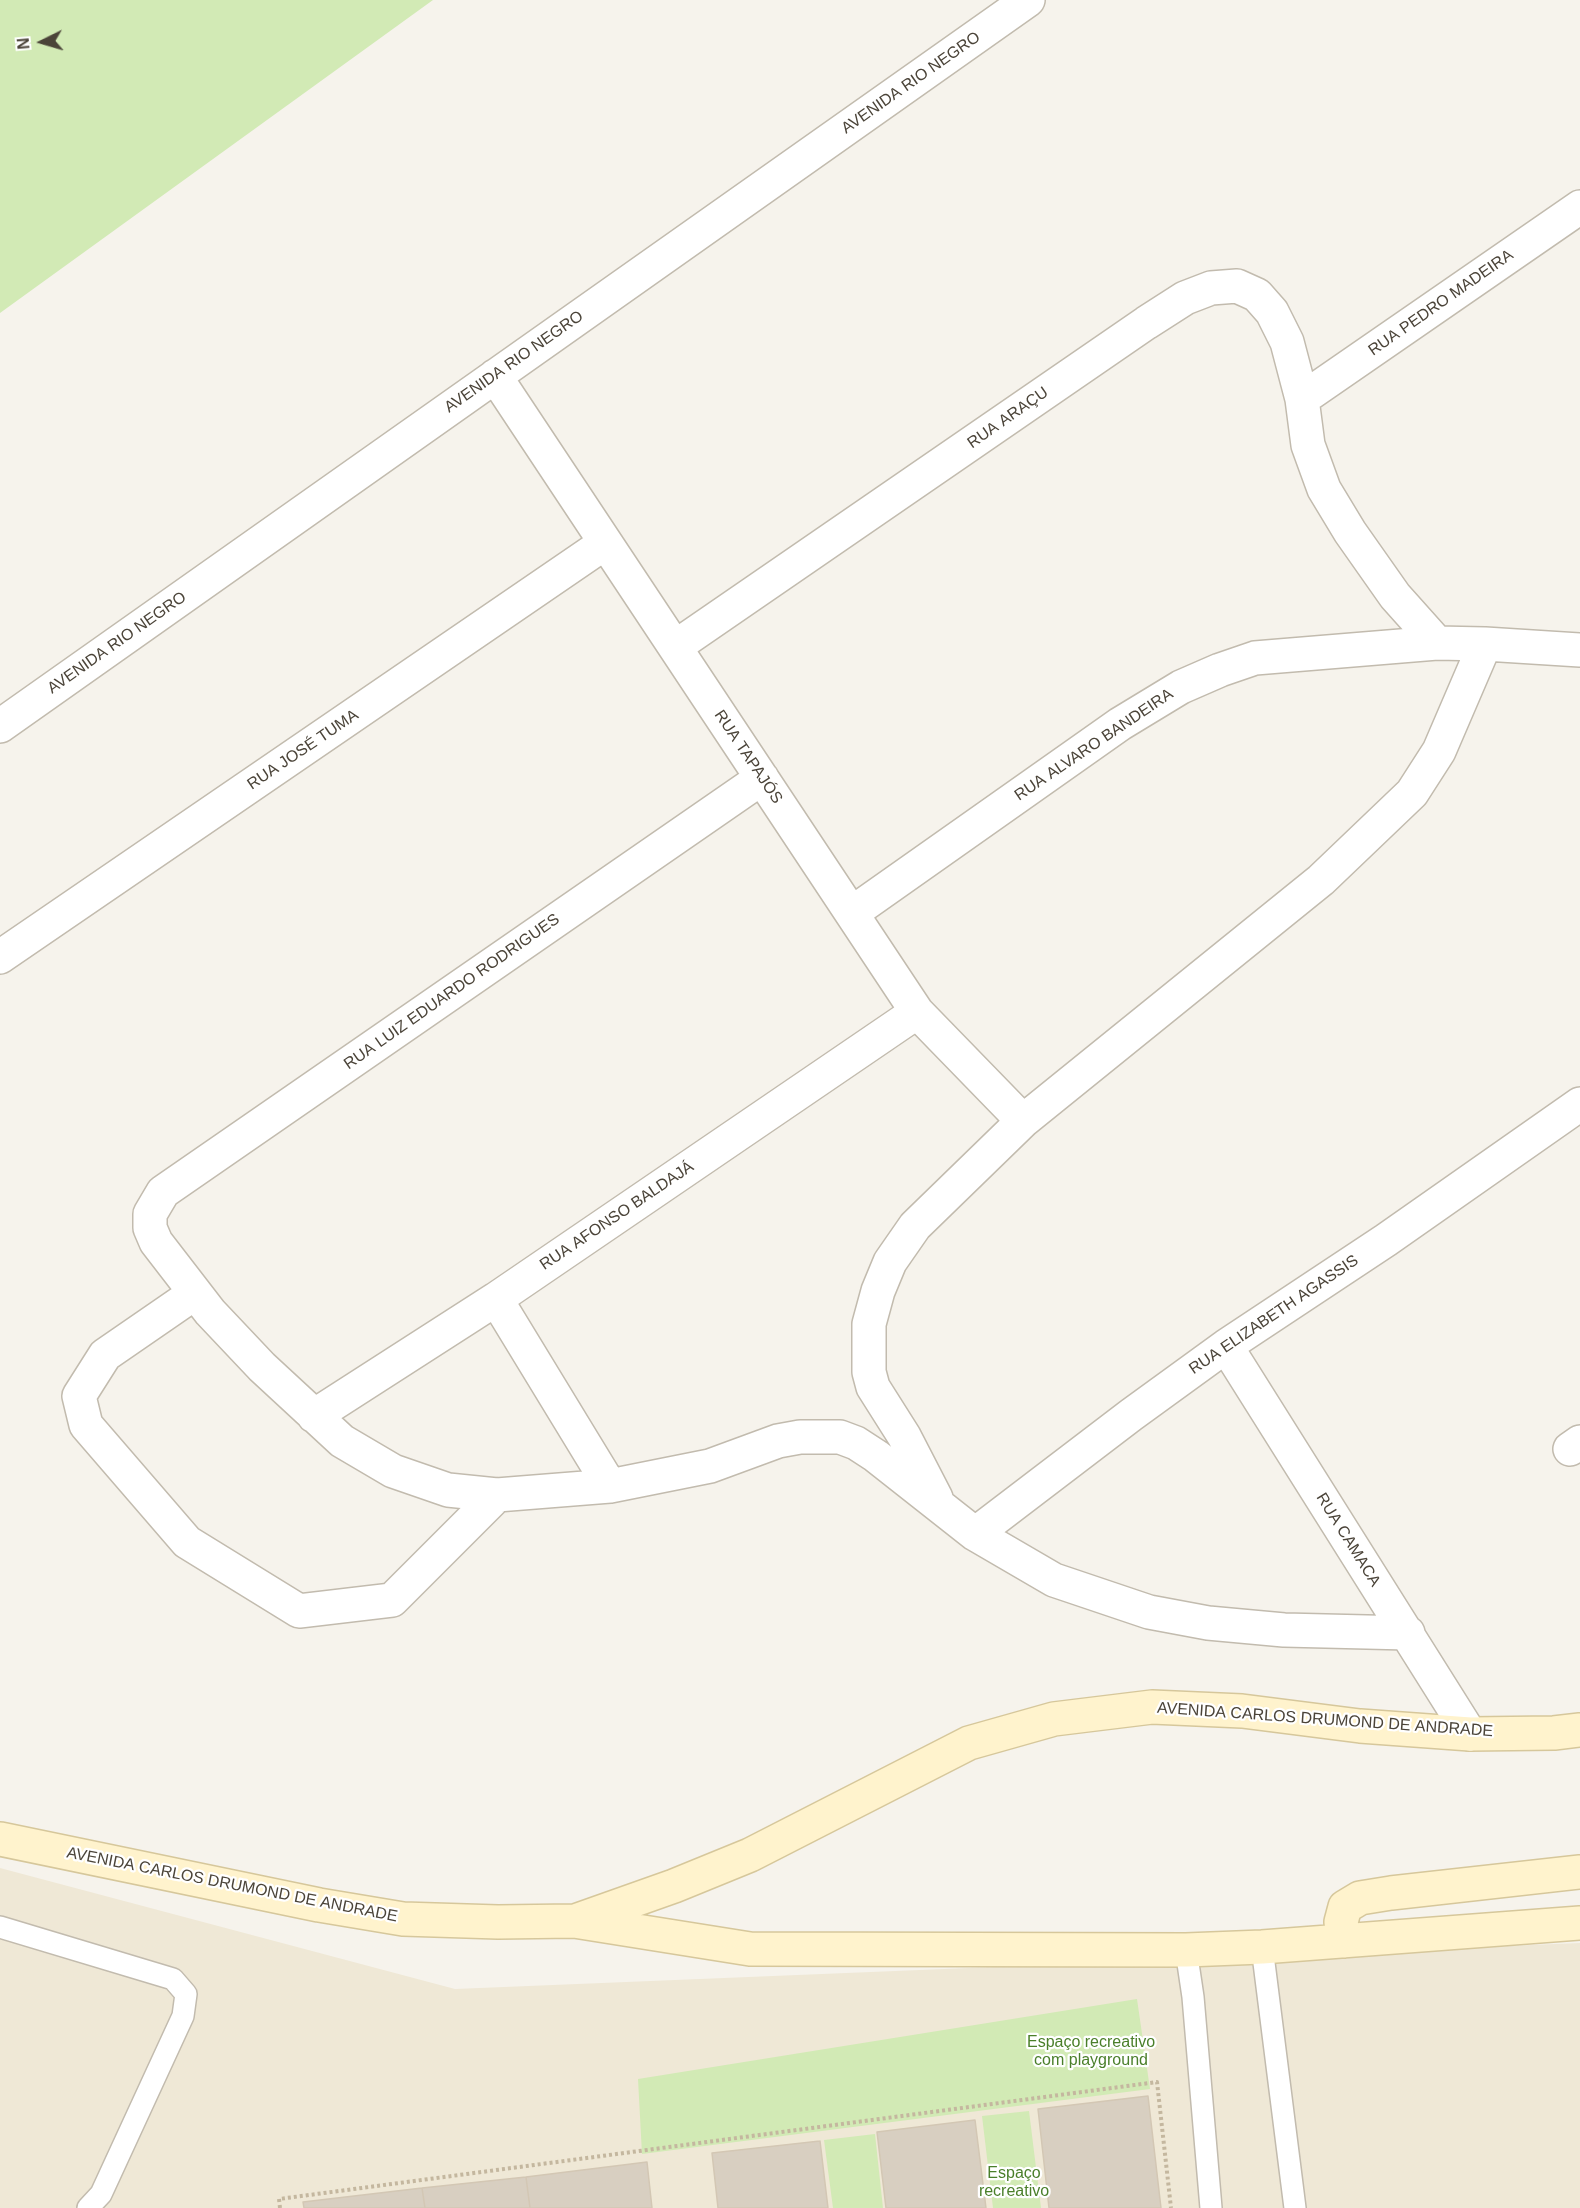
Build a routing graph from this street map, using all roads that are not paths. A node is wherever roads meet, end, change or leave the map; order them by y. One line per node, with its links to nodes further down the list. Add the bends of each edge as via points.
1 (1028, 0): 3 (street, AVENIDA RIO NEGRO)
2 (1580, 207): 4 (street, RUA PEDRO MADEIRA)
3 (495, 376): 5 (street, RUA TAPAJÓS); 10 (street, AVENIDA RIO NEGRO)
4 (1302, 399): 6 (street, RUA ARAÇU, via 1308,445 1324,489 1395,596); 8 (street, RUA ARAÇU, via 1287,342 1272,312 1257,295 1237,286 1211,288 1185,298)
5 (605, 543): 8 (street, RUA TAPAJÓS); 13 (street, RUA JOSÉ TUMA)
6 (1437, 643): 7 (street, RUA ALVARO BANDEIRA); 12 (street, RUA ALVARO BANDEIRA, via 1255,658 1181,687 1120,724)
7 (1485, 644): 9 (street, RUA ALVARO BANDEIRA); 16 (street, via 1439,751 1412,793 1321,880)
8 (675, 647): 11 (street, RUA TAPAJÓS)
9 (1580, 650)
10 (0, 726)
11 (762, 778): 12 (street, RUA TAPAJÓS); 17 (street, RUA LUIZ EDUARDO RODRIGUES, via 163,1192 150,1214 150,1228 156,1242)
12 (852, 913): 14 (street, RUA TAPAJÓS)
13 (0, 957)
14 (917, 1012): 16 (street, RUA TAPAJÓS); 18 (street, RUA AFONSO BALDAJÁ)
15 (1580, 1104): 19 (street, RUA ELIZABETH AGASSIS)
16 (1023, 1121): 23 (street, via 915,1226 890,1263 868,1324 867,1355 873,1387)
17 (195, 1293): 20 (street, via 254,1359); 22 (street, via 105,1355 79,1396 86,1425 187,1542 299,1611 392,1600)
18 (496, 1299): 20 (street, RUA AFONSO BALDAJÁ); 21 (street)
19 (1226, 1346): 24 (street, RUA ELIZABETH AGASSIS); 25 (street, RUA CAMACA)
20 (314, 1416): 22 (street, via 342,1441 393,1471 448,1490)
21 (610, 1486): 22 (street); 23 (street, via 710,1466 778,1441 824,1436 856,1443)
22 (497, 1495)
23 (940, 1505): 24 (street)
24 (975, 1534): 25 (street, via 1054,1580 1149,1612 1208,1623 1284,1630)
25 (1408, 1633): 27 (street, RUA CAMACA)
26 (1580, 1730): 27 (street, AVENIDA CARLOS DRUMOND DE ANDRADE)
27 (1470, 1734): 30 (street, AVENIDA CARLOS DRUMOND DE ANDRADE, via 1360,1726 1242,1711 1152,1707 1054,1719 969,1743 750,1855)
28 (0, 1839): 30 (street, AVENIDA CARLOS DRUMOND DE ANDRADE, via 403,1919)
29 (1580, 1872): 33 (street, via 1360,1898 1345,1907 1341,1922)
30 (574, 1921): 35 (street, AVENIDA CARLOS DRUMOND DE ANDRADE, via 750,1949)
31 (1580, 1923): 33 (street, AVENIDA CARLOS DRUMOND DE ANDRADE)
32 (0, 1926): 36 (lane, via 173,1979 186,1994 183,2016 101,2194)
33 (1344, 1941): 34 (street, AVENIDA CARLOS DRUMOND DE ANDRADE)
34 (1262, 1947): 35 (street, AVENIDA CARLOS DRUMOND DE ANDRADE); 38 (lane)
35 (1186, 1950): 37 (lane)
36 (88, 2208)
37 (1212, 2208)
38 (1295, 2208)

